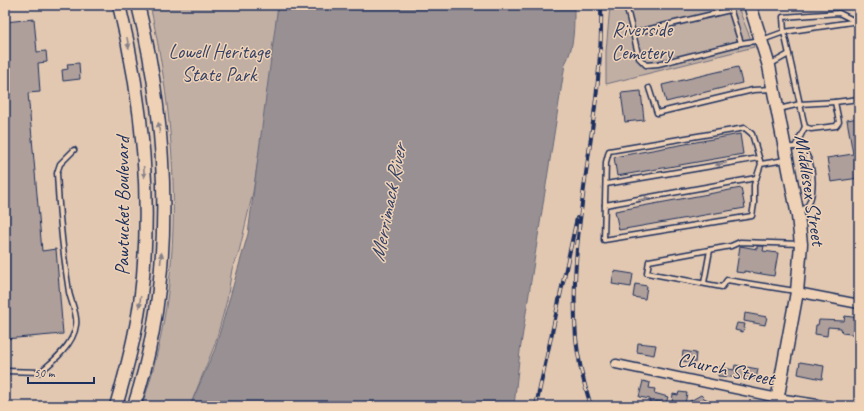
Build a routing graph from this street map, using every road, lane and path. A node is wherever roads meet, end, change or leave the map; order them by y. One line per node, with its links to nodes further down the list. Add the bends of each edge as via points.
1 (119, 5): 38 (main road, Pawtucket Boulevard, one-way to 38, via 137,86 145,192 140,302 131,354)
2 (138, 5): 39 (main road, Pawtucket Boulevard, one-way to 2, via 156,318 162,241 160,134 150,61)
3 (626, 5): 9 (lane)
4 (729, 5): 6 (lane)
5 (750, 5): 10 (main road, Middlesex Street)
6 (730, 10): 9 (lane); 11 (lane)
7 (857, 21): 8 (lane); 8 (lane, via 839,13 783,17)
8 (784, 32): 10 (lane); 12 (lane)
9 (633, 33): 11 (lane, via 639,58 649,65)
10 (762, 40): 11 (lane); 13 (main road, Middlesex Street)
11 (741, 43)
12 (789, 54): 13 (lane); 18 (lane)
13 (769, 66): 15 (main road, Middlesex Street)
14 (649, 88): 15 (lane, via 657,113 753,90)
15 (773, 89): 19 (main road, Middlesex Street)
16 (859, 99): 17 (lane)
17 (836, 102): 18 (lane); 20 (lane, via 839,124 812,129)
18 (800, 104): 19 (lane); 20 (lane)
19 (777, 109): 21 (main road, Middlesex Street)
20 (804, 127): 21 (lane)
21 (790, 147): 24 (main road, Middlesex Street); 29 (lane, via 803,151 813,176 813,188 808,205)
22 (74, 150): 36 (lane, via 60,164 57,173 62,236 76,324 69,343 40,372)
23 (759, 158): 25 (lane); 27 (lane, one-way to 27); 27 (lane, via 752,134 745,128 609,151)
24 (787, 160): 25 (lane); 29 (main road, Middlesex Street)
25 (761, 164): 26 (lane)
26 (756, 178): 28 (lane, one-way to 26); 28 (lane, via 752,216 604,240)
27 (606, 184): 28 (lane)
28 (605, 205)
29 (798, 212): 30 (main road, Middlesex Street)
30 (801, 244): 31 (lane, via 740,242); 33 (main road, Middlesex Street)
31 (710, 250): 32 (lane); 32 (lane, via 648,261 647,273)
32 (704, 283): 33 (lane, via 722,287 726,280)
33 (797, 292): 34 (street); 37 (main road, Middlesex Street)
34 (859, 304)
35 (616, 364): 37 (street, Church Street)
36 (5, 371)
37 (777, 402): 40 (street, Church Street)
38 (116, 406)
39 (134, 406)
40 (830, 406)

